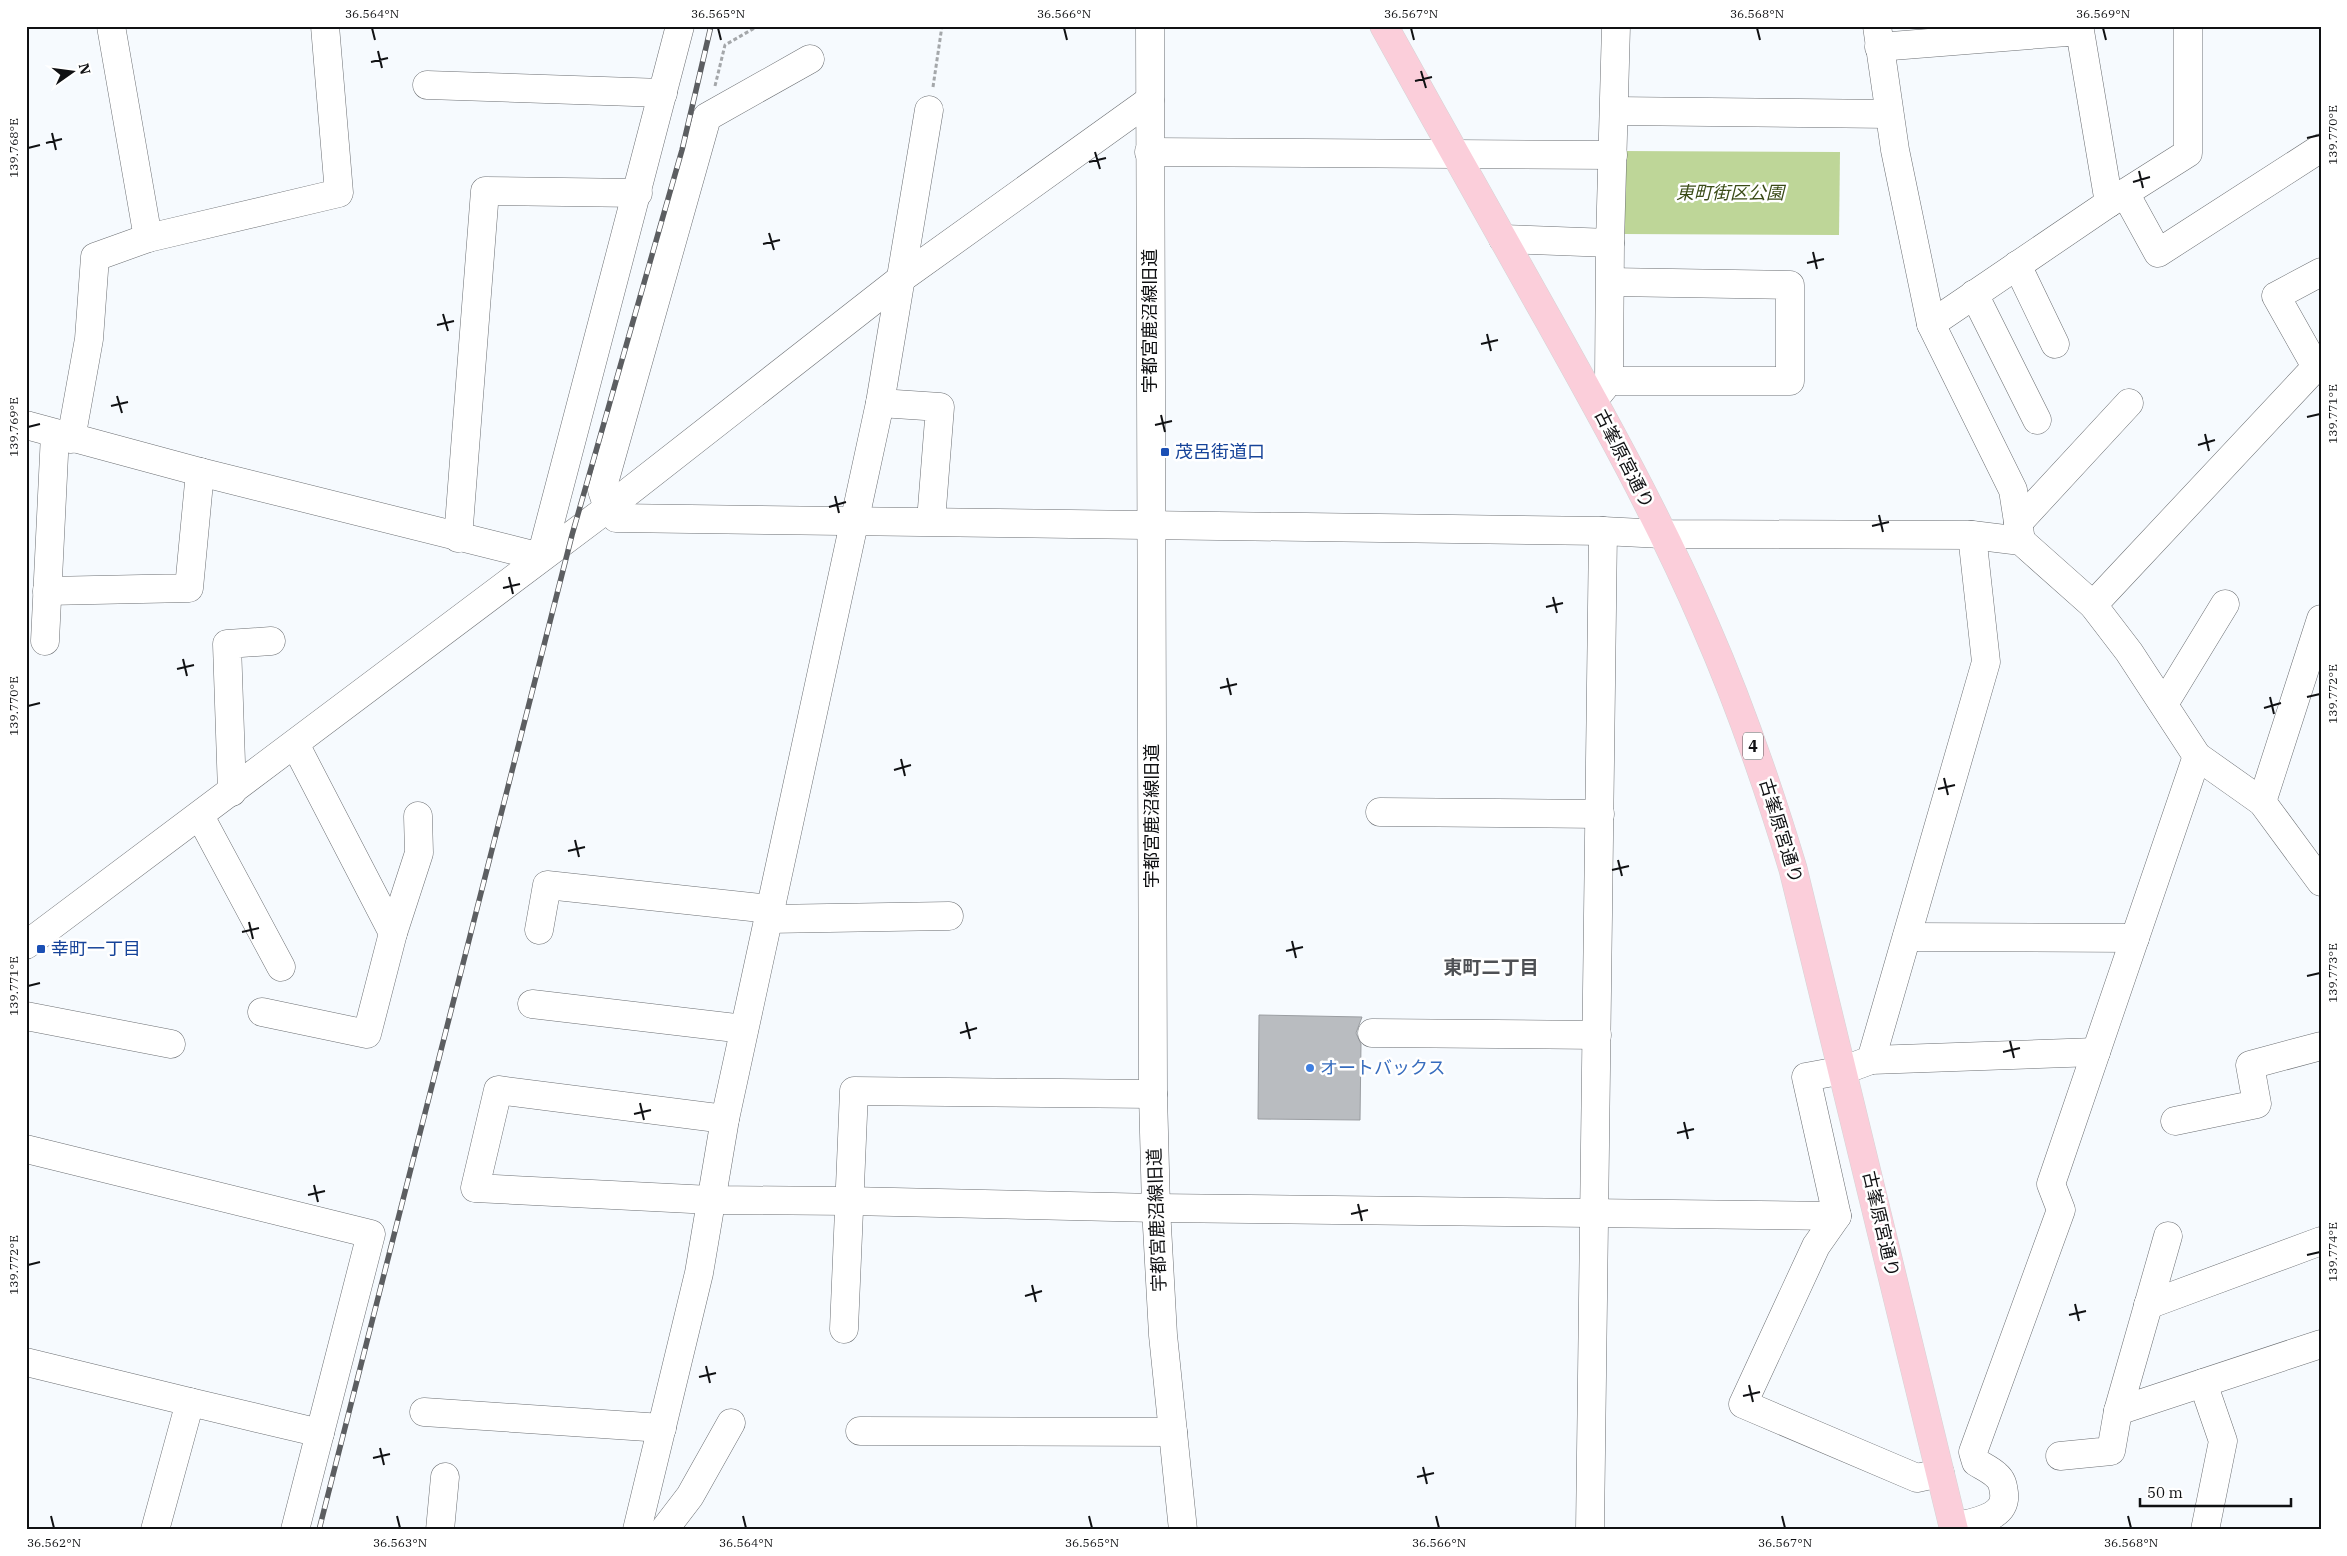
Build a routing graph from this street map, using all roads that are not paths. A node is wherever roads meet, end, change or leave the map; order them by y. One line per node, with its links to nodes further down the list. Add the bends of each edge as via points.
1 (111, 26): 22 (street)
2 (325, 26): 22 (street, via 339,193)
3 (680, 26): 11 (street)
4 (1150, 26): 12 (street, 宇都宮鹿沼線旧道)
5 (1384, 26): 18 (main road, 古峯原宮通り / 4)
6 (1616, 26): 14 (street)
7 (2188, 26): 21 (street, via 2188,153)
8 (1878, 37): 15 (street); 21 (street, via 2080,31)
9 (810, 59): 40 (street, via 706,117 602,490)
10 (427, 85): 11 (street)
11 (662, 93): 20 (street)
12 (1150, 100): 17 (street, 宇都宮鹿沼線旧道); 27 (street)
13 (929, 110): 27 (street)
14 (1615, 111): 15 (street); 19 (street)
15 (1889, 114): 30 (street)
16 (2321, 148): 21 (street, via 2158,253)
17 (1149, 152): 18 (street); 43 (street, 宇都宮鹿沼線旧道)
18 (1455, 154): 19 (street); 23 (main road, 古峯原宮通り / 4)
19 (1613, 155): 24 (street)
20 (638, 193): 48 (street, via 486,192); 49 (street)
21 (2117, 198): 25 (street)
22 (148, 238): 38 (street, via 95,257 89,339)
23 (1503, 239): 24 (street); 33 (main road, 古峯原宮通り / 4)
24 (1610, 243): 28 (street)
25 (2017, 265): 29 (street); 31 (street)
26 (2321, 272): 32 (street, via 2276,296)
27 (902, 278): 35 (street); 40 (street)
28 (1611, 282): 33 (street); 33 (street, via 1790,285 1790,381)
29 (1974, 294): 30 (street); 36 (street)
30 (1931, 324): 45 (street, via 2013,490)
31 (2055, 344)
32 (2318, 369): 52 (street)
33 (1601, 391): 46 (main road, 古峯原宮通り / 4)
34 (2129, 402): 45 (street)
35 (880, 403): 41 (street, via 940,408); 42 (street)
36 (2036, 420)
37 (26, 425): 38 (street)
38 (63, 436): 39 (street); 50 (street)
39 (200, 472): 48 (street); 50 (street, via 189,588)
40 (608, 508): 42 (street, via 616,518); 49 (street)
41 (931, 521): 42 (street); 43 (street)
42 (856, 523): 66 (street)
43 (1151, 526): 44 (street); 85 (street, 宇都宮鹿沼線旧道)
44 (1603, 531): 46 (street); 62 (street)
45 (2020, 532): 47 (street); 52 (street)
46 (1662, 534): 47 (street); 84 (main road, 古峯原宮通り / 4, via 1705,624 1766,780 1793,869)
47 (1972, 535): 70 (street, via 1986,662)
48 (458, 538): 49 (street)
49 (541, 558): 57 (street)
50 (48, 591): 54 (street)
51 (2225, 604): 56 (street)
52 (2093, 606): 56 (street)
53 (2321, 619): 60 (street)
54 (45, 641)
55 (271, 641): 59 (street, via 227,644)
56 (2164, 704): 58 (street)
57 (295, 744): 59 (street); 69 (street)
58 (2198, 756): 60 (street); 71 (street)
59 (232, 792): 63 (street)
60 (2262, 802): 65 (street)
61 (1380, 812): 62 (street)
62 (1600, 814): 79 (street)
63 (200, 816): 72 (street); 73 (street)
64 (418, 816): 69 (street, via 419,853)
65 (2321, 882)
66 (769, 914): 67 (street); 68 (street, via 546,885); 77 (street)
67 (949, 916)
68 (539, 930)
69 (393, 933): 75 (street, via 367,1034)
70 (1907, 937): 71 (street); 83 (street)
71 (2135, 938): 82 (street)
72 (26, 945)
73 (281, 967)
74 (532, 1004): 77 (street)
75 (262, 1012)
76 (26, 1016): 80 (street)
77 (744, 1029): 86 (street)
78 (1372, 1033): 79 (street)
79 (1597, 1035): 92 (street)
80 (171, 1044)
81 (2321, 1046): 87 (street, via 2250,1065 2257,1104)
82 (2096, 1052): 83 (street); 112 (street, via 2051,1184 2061,1210 1973,1452 1976,1462 1996,1474 2003,1483 2002,1506 1995,1514)
83 (1871, 1060): 84 (street)
84 (1844, 1070): 93 (street, via 1806,1077); 110 (main road, 古峯原宮通り / 4)
85 (1153, 1094): 90 (street, via 854,1091); 91 (street, 宇都宮鹿沼線旧道)
86 (725, 1119): 89 (street); 89 (street, via 498,1090 475,1188)
87 (2175, 1121)
88 (26, 1149): 108 (street, via 371,1234)
89 (711, 1200): 90 (street); 105 (street, via 699,1273)
90 (849, 1201): 91 (street); 97 (street)
91 (1156, 1208): 92 (street); 107 (street, 宇都宮鹿沼線旧道, via 1163,1335)
92 (1595, 1214): 93 (street); 119 (street)
93 (1838, 1216): 110 (street, via 1816,1246 1742,1404 1917,1478)
94 (2168, 1236): 96 (street)
95 (2321, 1241): 96 (street)
96 (2148, 1305): 102 (street)
97 (844, 1329)
98 (2321, 1344): 100 (street)
99 (26, 1362): 101 (street)
100 (2203, 1383): 102 (street); 120 (street, via 2223,1440)
101 (190, 1402): 108 (street); 113 (street)
102 (2118, 1411): 109 (street, via 2111,1450)
103 (424, 1412): 105 (street)
104 (730, 1423): 117 (street, via 690,1496)
105 (662, 1428): 116 (street)
106 (860, 1431): 107 (street)
107 (1173, 1432): 118 (street, 宇都宮鹿沼線旧道)
108 (320, 1433): 114 (street)
109 (2060, 1456)
110 (1940, 1473): 112 (main road, 古峯原宮通り / 4)
111 (445, 1478): 115 (street)
112 (1954, 1528)
113 (155, 1530)
114 (295, 1530)
115 (440, 1530)
116 (637, 1530)
117 (664, 1530)
118 (1183, 1530)
119 (1590, 1530)
120 (2204, 1530)

